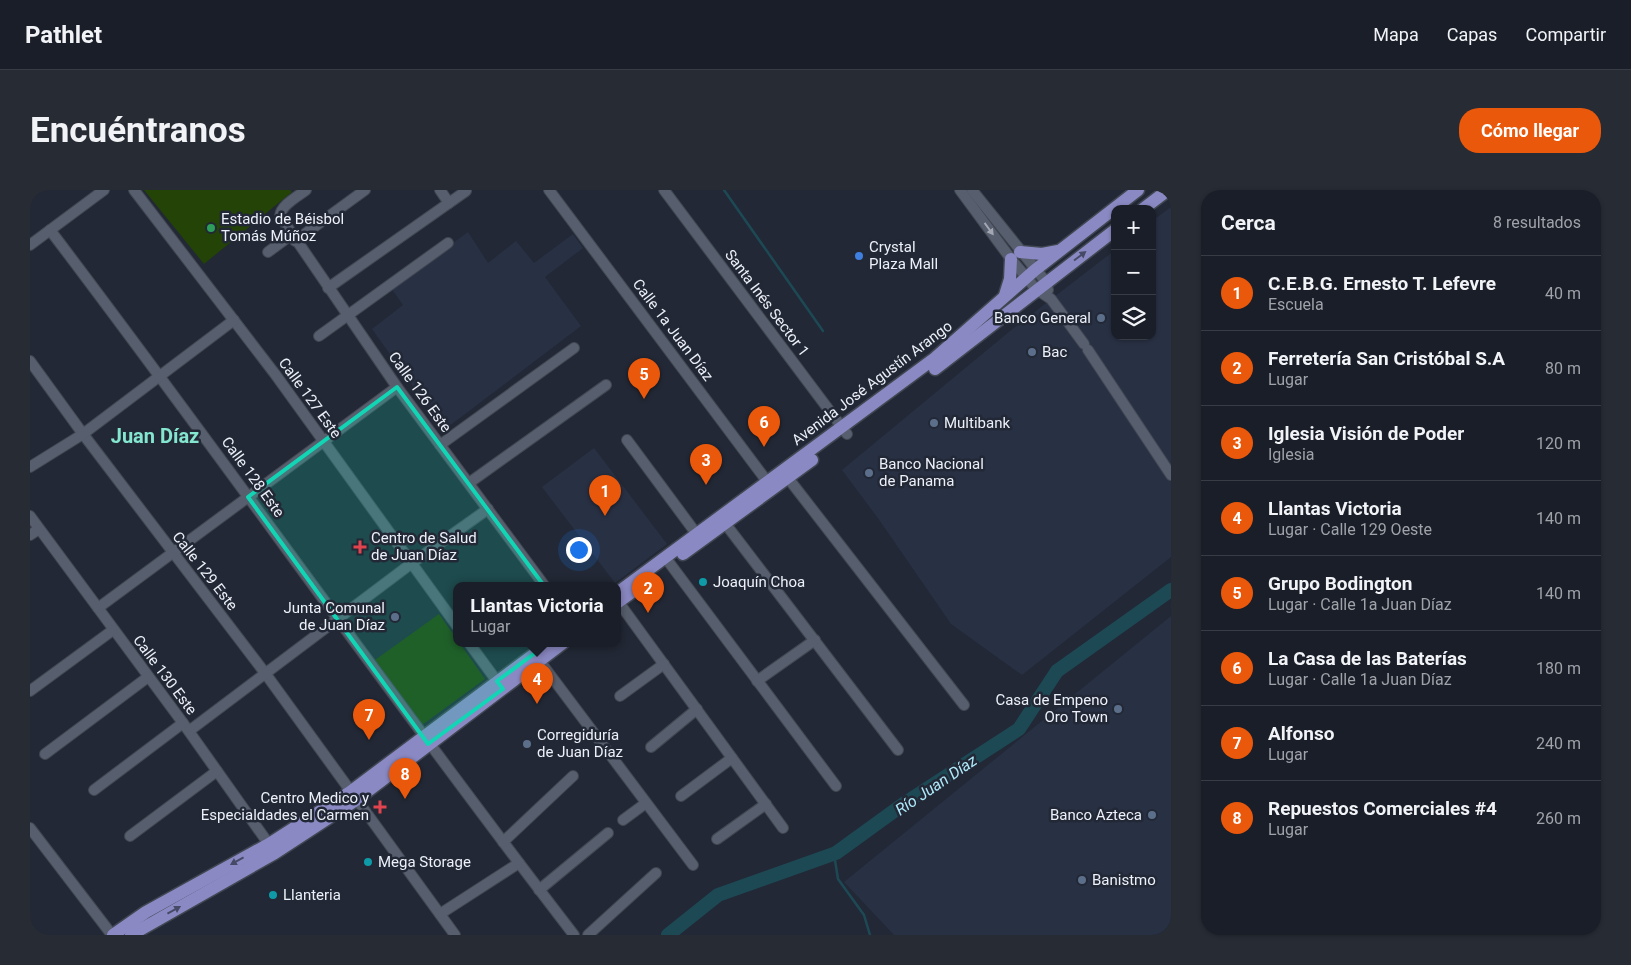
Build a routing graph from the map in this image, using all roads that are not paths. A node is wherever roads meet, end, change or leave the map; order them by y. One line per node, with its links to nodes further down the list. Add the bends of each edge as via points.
1 (104, 190): 15 (street)
2 (134, 190): 28 (street, Calle 127 Este)
3 (306, 190): 17 (street, Calle 126 Este, via 280,211)
4 (365, 190): 17 (street)
5 (440, 190): 13 (street)
6 (549, 190): 44 (street, Calle 1a Juan Díaz)
7 (664, 190): 35 (street, Santa Inés Sector 1)
8 (960, 190): 22 (street, one-way to 22)
9 (972, 190): 22 (street)
10 (1138, 190): 20 (main road, Avenida José Agustín Arango)
11 (1168, 190): 14 (main road)
12 (466, 191): 13 (street)
13 (449, 203): 25 (street)
14 (1148, 205)
15 (50, 230): 19 (street); 32 (street, Calle 128 Este)
16 (1111, 233): 24 (main road, Avenida José Agustín Arango, one-way to 16)
17 (293, 238): 21 (street); 25 (street, Calle 126 Este)
18 (448, 243): 27 (street)
19 (30, 245)
20 (1060, 250): 22 (main road); 23 (main road, Avenida José Agustín Arango)
21 (268, 252)
22 (1016, 255): 23 (street); 26 (main road)
23 (1031, 274): 24 (street); 26 (main road, Avenida José Agustín Arango)
24 (1041, 286): 35 (main road, Avenida José Agustín Arango, via 977,338); 41 (street, via 1086,347)
25 (328, 288): 27 (street, Calle 126 Este)
26 (1004, 298): 35 (main road, Avenida José Agustín Arango, via 936,358)
27 (347, 316): 29 (street); 34 (street, Calle 126 Este)
28 (234, 320): 32 (street); 38 (street, Calle 127 Este)
29 (319, 336)
30 (574, 348): 39 (street)
31 (30, 361): 36 (street, Calle 129 Este)
32 (161, 376): 36 (street); 45 (street, Calle 128 Este)
33 (606, 384): 43 (street)
34 (398, 387): 38 (street); 39 (street, Calle 126 Este)
35 (844, 430): 42 (main road, Avenida José Agustín Arango); 44 (main road, Avenida José Agustín Arango)
36 (83, 434): 40 (street); 52 (street, Calle 129 Este)
37 (627, 440): 51 (street)
38 (323, 441): 45 (street); 54 (street, Calle 127 Este)
39 (440, 445): 43 (street, Calle 126 Este)
40 (30, 467)
41 (1171, 475)
42 (788, 478): 44 (main road, Avenida José Agustín Arango); 74 (street)
43 (469, 483): 46 (street, Calle 126 Este)
44 (770, 486): 48 (main road, Avenida José Agustín Arango)
45 (248, 496): 52 (street); 59 (street, Calle 128 Este)
46 (488, 509): 54 (street); 55 (street, Calle 126 Este)
47 (30, 516): 49 (street, Calle 130 Este)
48 (723, 520): 51 (main road, Avenida José Agustín Arango); 62 (street)
49 (39, 528): 50 (street); 58 (street, Calle 130 Este)
50 (30, 535)
51 (700, 537): 53 (main road, Avenida José Agustín Arango)
52 (172, 552): 58 (street); 68 (street, Calle 129 Este)
53 (668, 561): 56 (main road, Avenida José Agustín Arango); 70 (street)
54 (412, 563): 59 (street); 60 (street, Calle 127 Este)
55 (542, 582)
56 (621, 596)
57 (621, 605): 67 (street)
58 (98, 608): 61 (street, Calle 130 Este)
59 (336, 619): 68 (street); 77 (street, Calle 128 Este)
60 (453, 620)
61 (113, 630): 69 (street, Calle 130 Este); 72 (street)
62 (815, 640): 70 (street); 79 (street)
63 (472, 647): 71 (street)
64 (546, 647): 66 (main road)
65 (556, 647): 66 (main road)
66 (537, 657): 71 (main road); 88 (street)
67 (664, 664): 73 (street); 75 (street)
68 (265, 673): 76 (street); 86 (street, Calle 129 Este)
69 (148, 677): 76 (street, Calle 130 Este); 80 (street)
70 (757, 682): 84 (street)
71 (500, 685): 77 (main road)
72 (30, 690)
73 (620, 696)
74 (964, 705)
75 (697, 709): 78 (street); 81 (street)
76 (186, 727): 82 (street, Calle 130 Este); 85 (street)
77 (425, 740): 86 (main road); 96 (street, Calle 128 Este)
78 (651, 747)
79 (898, 750)
80 (45, 754)
81 (732, 758): 87 (street); 89 (street)
82 (217, 771): 94 (street); 97 (street, Calle 130 Este)
83 (572, 776): 96 (street)
84 (836, 786)
85 (94, 790)
86 (353, 796): 97 (main road); 102 (street, Calle 129 Este)
87 (681, 796)
88 (646, 803): 90 (street); 99 (street)
89 (766, 804): 92 (street); 95 (street)
90 (623, 820)
91 (30, 828): 103 (street)
92 (783, 828)
93 (608, 833): 101 (street)
94 (130, 836)
95 (717, 839)
96 (502, 842): 98 (street, Calle 128 Este)
97 (272, 848): 103 (main road, one-way to 103, via 146,912); 104 (main road, one-way to 97)
98 (519, 863): 101 (street, Calle 128 Este); 102 (street)
99 (693, 865)
100 (656, 873): 107 (street)
101 (539, 890): 106 (street, Calle 128 Este)
102 (440, 914): 105 (street, Calle 129 Este)
103 (113, 935)
104 (131, 935)
105 (455, 935)
106 (574, 935)
107 (588, 935)

